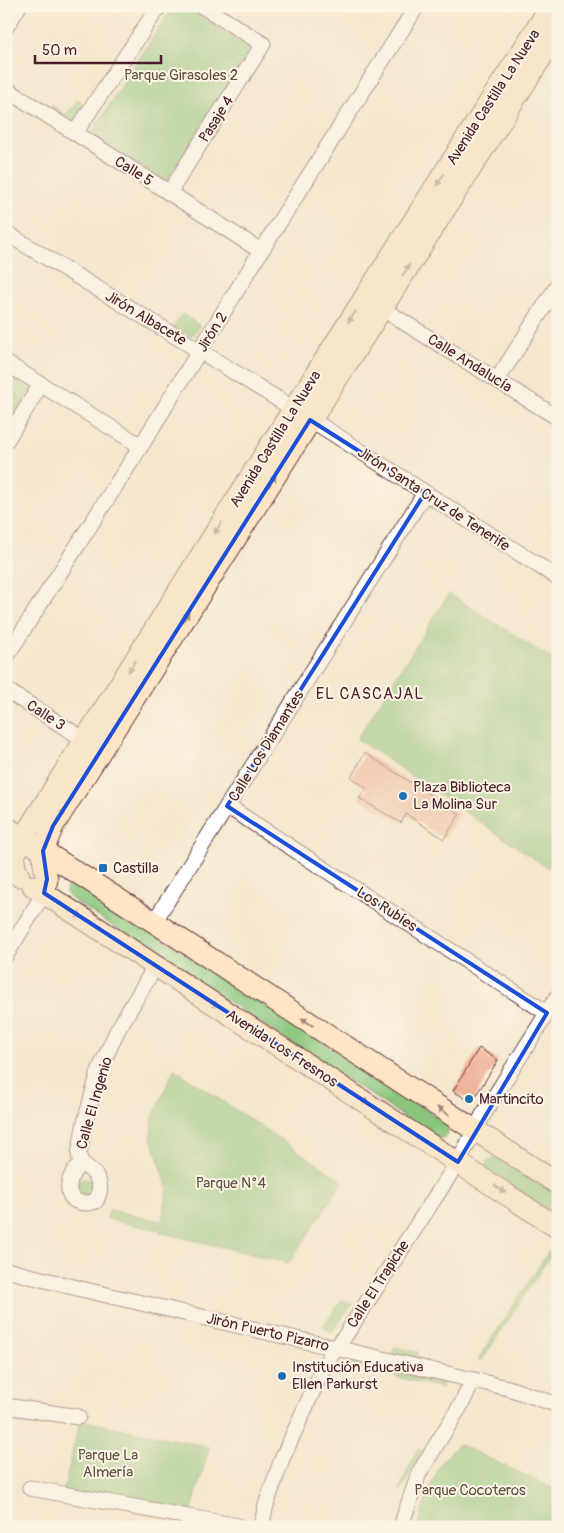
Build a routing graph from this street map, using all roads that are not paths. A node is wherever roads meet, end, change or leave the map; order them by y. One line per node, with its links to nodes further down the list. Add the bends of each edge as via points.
1 (20, 6): 6 (street)
2 (159, 6): 9 (street)
3 (202, 6): 10 (street, Pasaje 4, via 263,44)
4 (551, 6): 19 (street, Avenida Castilla La Nueva, one-way to 19)
5 (413, 8): 12 (street, Jirón 2)
6 (6, 27)
7 (558, 31): 14 (street, Avenida Castilla La Nueva, one-way to 7)
8 (6, 90): 9 (street, Calle 5)
9 (75, 134): 10 (street, Calle 5)
10 (169, 193): 12 (street, Calle 5)
11 (6, 233): 15 (street, Jirón Albacete)
12 (261, 251): 15 (street, Jirón 2)
13 (558, 285): 17 (street)
14 (381, 308): 17 (street, Calle Andalucía); 19 (street, Avenida Castilla La Nueva)
15 (200, 350): 19 (street, Jirón Albacete); 22 (street, Jirón 2)
16 (6, 363): 18 (street)
17 (497, 380): 20 (street, Calle Andalucía)
18 (41, 384): 21 (street); 22 (street)
19 (302, 415): 23 (street, Jirón Santa Cruz de Tenerife); 27 (street, Avenida Castilla La Nueva, one-way to 27); 30 (street, Avenida Castilla La Nueva, one-way to 19, via 53,826)
20 (558, 418)
21 (6, 441)
22 (141, 446): 25 (street, Jirón 2)
23 (425, 493): 24 (street, Jirón Santa Cruz de Tenerife); 28 (street, Calle Los Diamantes)
24 (558, 578)
25 (6, 657)
26 (6, 690): 27 (street, Calle 3)
27 (85, 740): 29 (street, Avenida Castilla La Nueva)
28 (227, 806): 33 (street, Calle Los Diamantes); 37 (street, Los Rubíes)
29 (14, 832): 30 (street); 31 (street, Avenida Castilla La Nueva, via 16,850)
30 (43, 850): 32 (street, Avenida Castilla La Nueva, via 47,879); 33 (street)
31 (12, 872): 32 (street, Avenida Los Fresnos)
32 (44, 893): 34 (street); 35 (street, Avenida Los Fresnos, one-way to 35)
33 (154, 922): 38 (street, one-way to 33)
34 (6, 955)
35 (156, 965): 39 (street, Avenida Los Fresnos, one-way to 39); 40 (street, Calle El Ingenio, via 117,1031 100,1071 85,1122)
36 (558, 996): 37 (street, Calle El Trapiche)
37 (547, 1013): 38 (street, Calle El Trapiche)
38 (474, 1130): 39 (street, Calle El Trapiche); 41 (street)
39 (458, 1162): 42 (street, Avenida Los Fresnos, one-way to 42); 44 (street, Calle El Trapiche)
40 (80, 1163)
41 (558, 1184)
42 (558, 1228)
43 (6, 1270): 44 (street, Jirón Puerto Pizarro)
44 (336, 1348): 45 (street, Jirón Puerto Pizarro); 51 (street, Calle El Trapiche, via 325,1364 282,1458)
45 (473, 1380): 46 (street, Jirón Puerto Pizarro); 52 (street, via 420,1473 403,1520)
46 (558, 1405)
47 (6, 1406): 48 (street)
48 (78, 1418)
49 (30, 1488): 50 (street)
50 (238, 1526)
51 (261, 1527)
52 (404, 1527)

